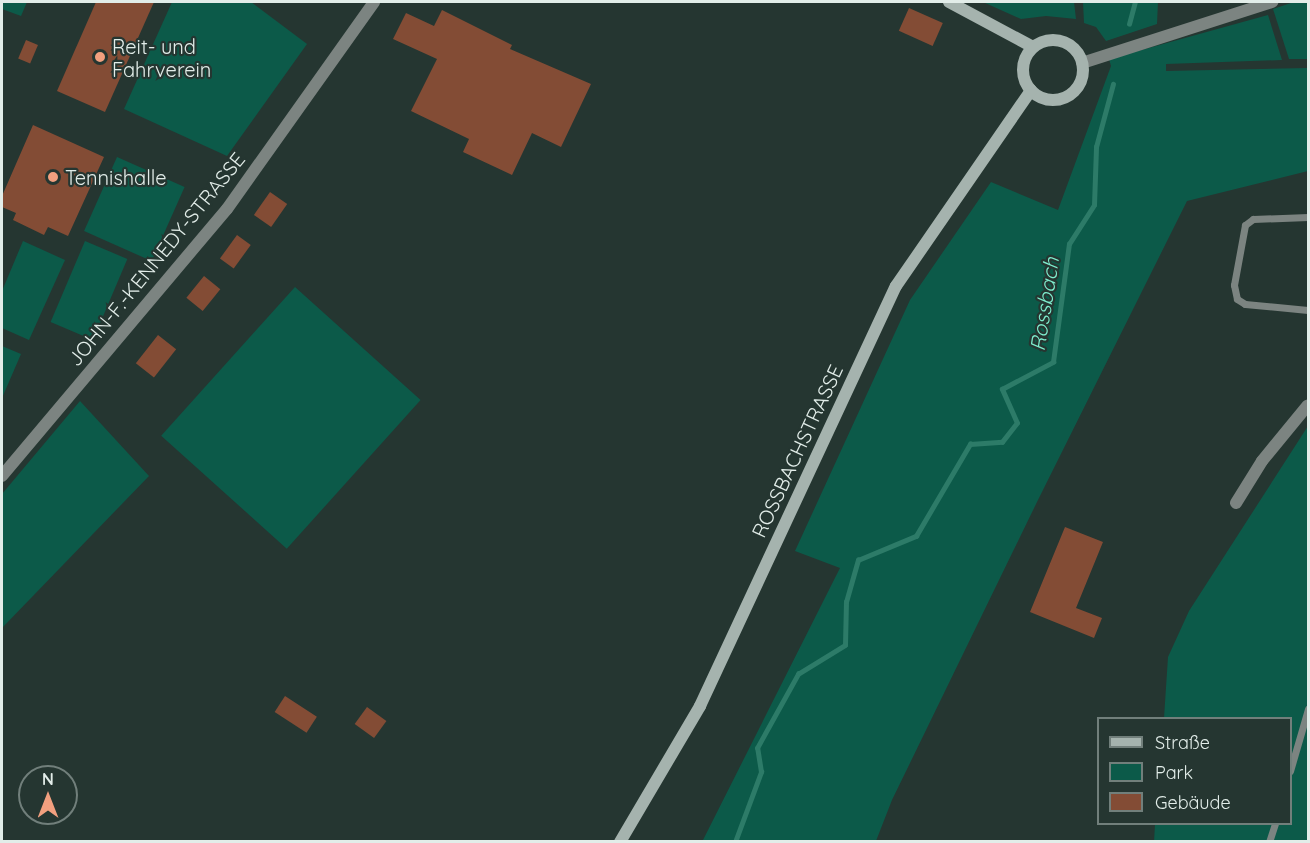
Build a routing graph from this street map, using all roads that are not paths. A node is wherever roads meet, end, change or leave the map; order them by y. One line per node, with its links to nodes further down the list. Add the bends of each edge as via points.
1 (374, 2): 10 (street, JOHN-F.-KENNEDY-STRASSE, via 227,209)
2 (949, 2): 4 (street)
3 (1272, 2): 5 (street)
4 (1033, 47): 5 (street, via 1041,42 1062,41 1078,54); 6 (street, via 1023,64)
5 (1082, 63): 6 (street, via 1080,82 1067,96 1048,99)
6 (1031, 90): 15 (street, ROSSBACHSTRASSE, via 896,286 700,706)
7 (1308, 217): 8 (lane, via 1253,219 1245,225 1234,285 1237,299 1245,304)
8 (1308, 310)
9 (1308, 405): 11 (street, via 1262,460)
10 (2, 476)
11 (1236, 503)
12 (1308, 709): 13 (lane)
13 (1292, 764)
14 (1275, 825): 16 (lane)
15 (620, 842)
16 (1269, 842)

